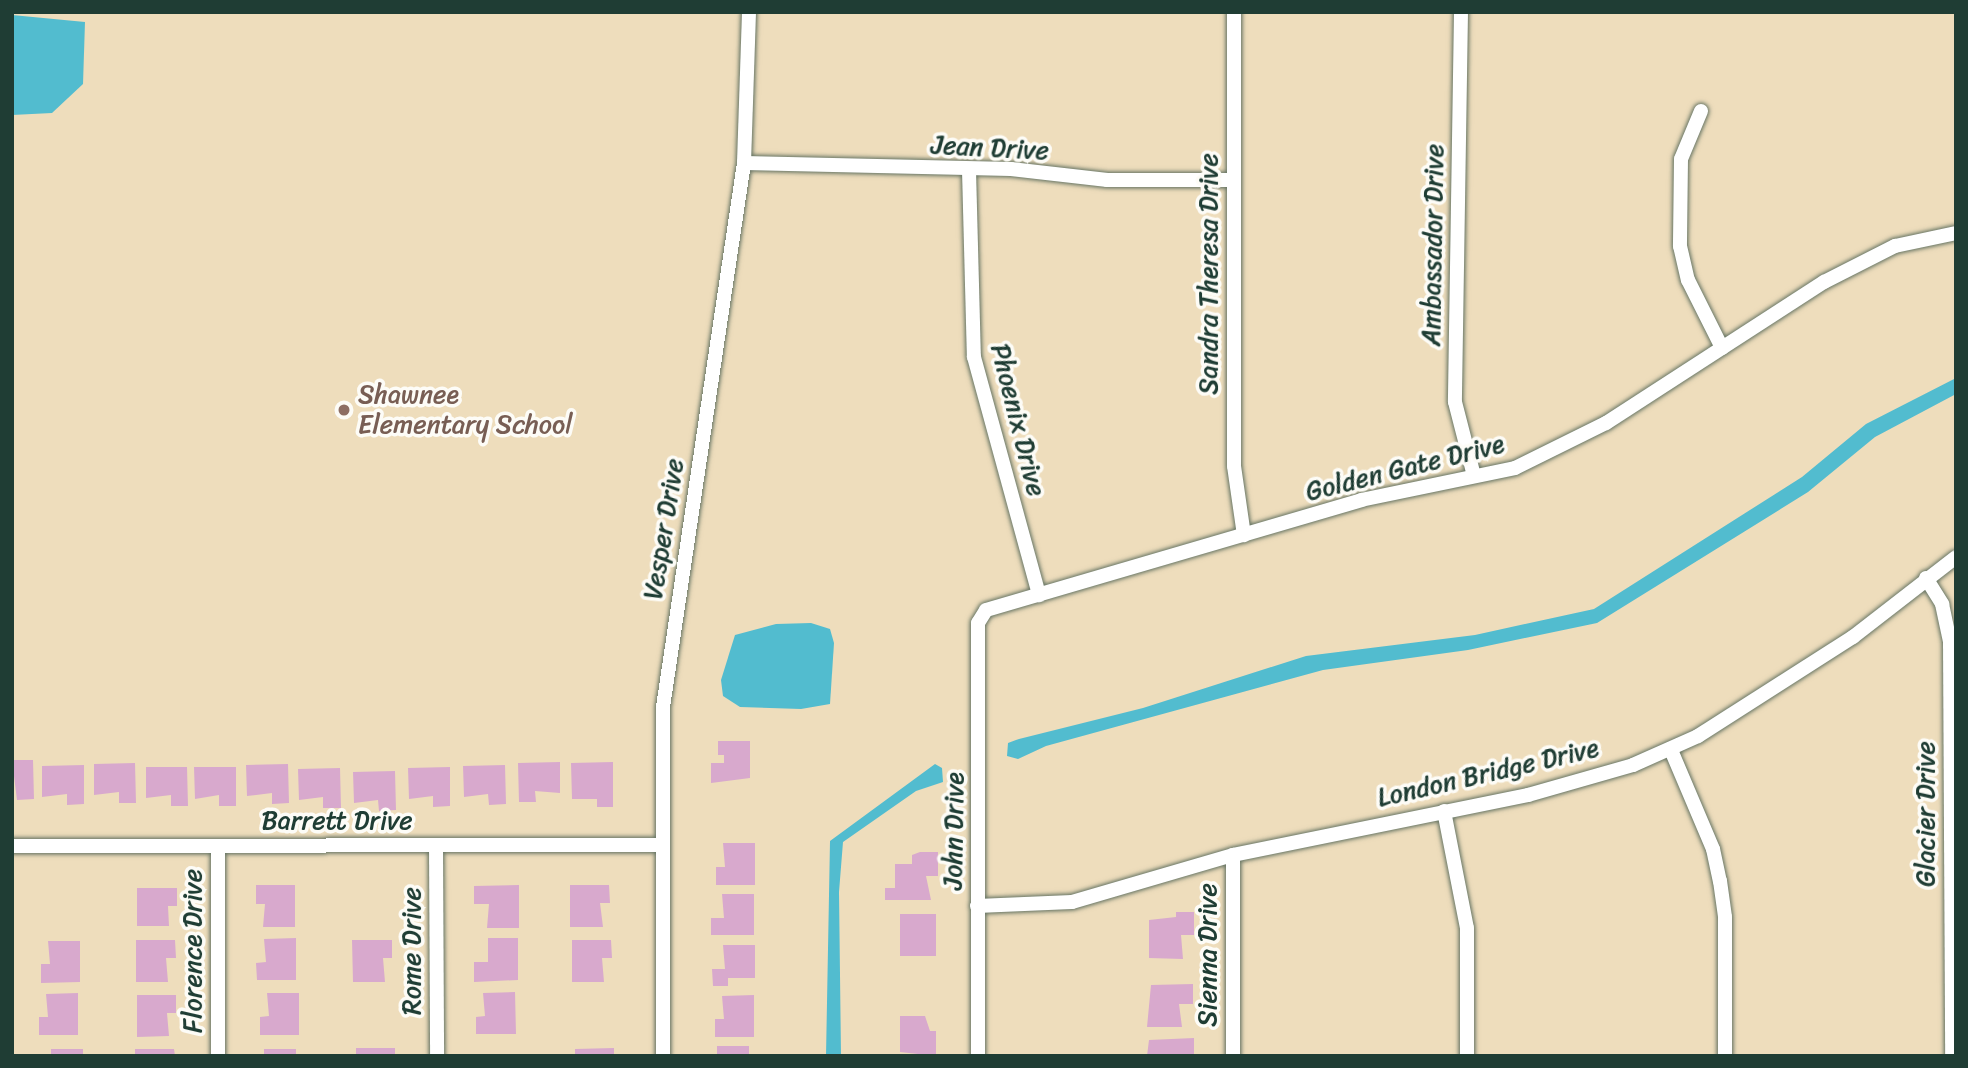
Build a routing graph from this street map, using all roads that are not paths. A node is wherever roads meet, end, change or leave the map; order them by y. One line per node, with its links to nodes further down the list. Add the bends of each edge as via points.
1 (749, 12): 5 (street, Vesper Drive)
2 (1234, 12): 7 (street, Sandra Theresa Drive)
3 (1461, 12): 10 (street, Ambassador Drive, via 1455,402)
4 (1701, 111): 9 (street, via 1681,159 1680,246 1688,279)
5 (744, 163): 6 (street, Jean Drive); 18 (street, Vesper Drive, via 664,689)
6 (969, 170): 7 (street, Jean Drive, via 1107,180); 14 (street, Phoenix Drive, via 974,357)
7 (1234, 180): 11 (street, Sandra Theresa Drive, via 1234,466)
8 (1956, 233): 9 (street, Golden Gate Drive, via 1895,246 1824,282)
9 (1722, 348): 10 (street, Golden Gate Drive, via 1606,423 1516,468)
10 (1474, 477): 11 (street, Golden Gate Drive, via 1361,500)
11 (1244, 535): 14 (street, Golden Gate Drive)
12 (1956, 557): 13 (street, London Bridge Drive)
13 (1926, 578): 16 (street, London Bridge Drive, via 1853,637); 23 (street, Glacier Drive, via 1942,604 1950,642)
14 (1039, 594): 15 (street, Golden Gate Drive)
15 (986, 610): 24 (street, John Drive, via 978,624)
16 (1671, 750): 17 (street, London Bridge Drive, via 1528,795); 31 (street, via 1713,849 1720,881 1725,918)
17 (1444, 811): 22 (street, London Bridge Drive); 30 (street, via 1467,928)
18 (663, 845): 21 (street, Barrett Drive); 27 (street, Vesper Drive)
19 (12, 846): 20 (street, Barrett Drive)
20 (218, 846): 21 (street, Barrett Drive); 25 (street, Florence Drive)
21 (436, 846): 26 (street, Rome Drive)
22 (1233, 855): 24 (street, London Bridge Drive, via 1072,901); 29 (street, Sienna Drive)
23 (1953, 867): 32 (street, Glacier Drive)
24 (977, 906): 28 (street, John Drive)
25 (218, 1056)
26 (437, 1056)
27 (663, 1056)
28 (978, 1056)
29 (1233, 1056)
30 (1467, 1056)
31 (1725, 1056)
32 (1952, 1056)

